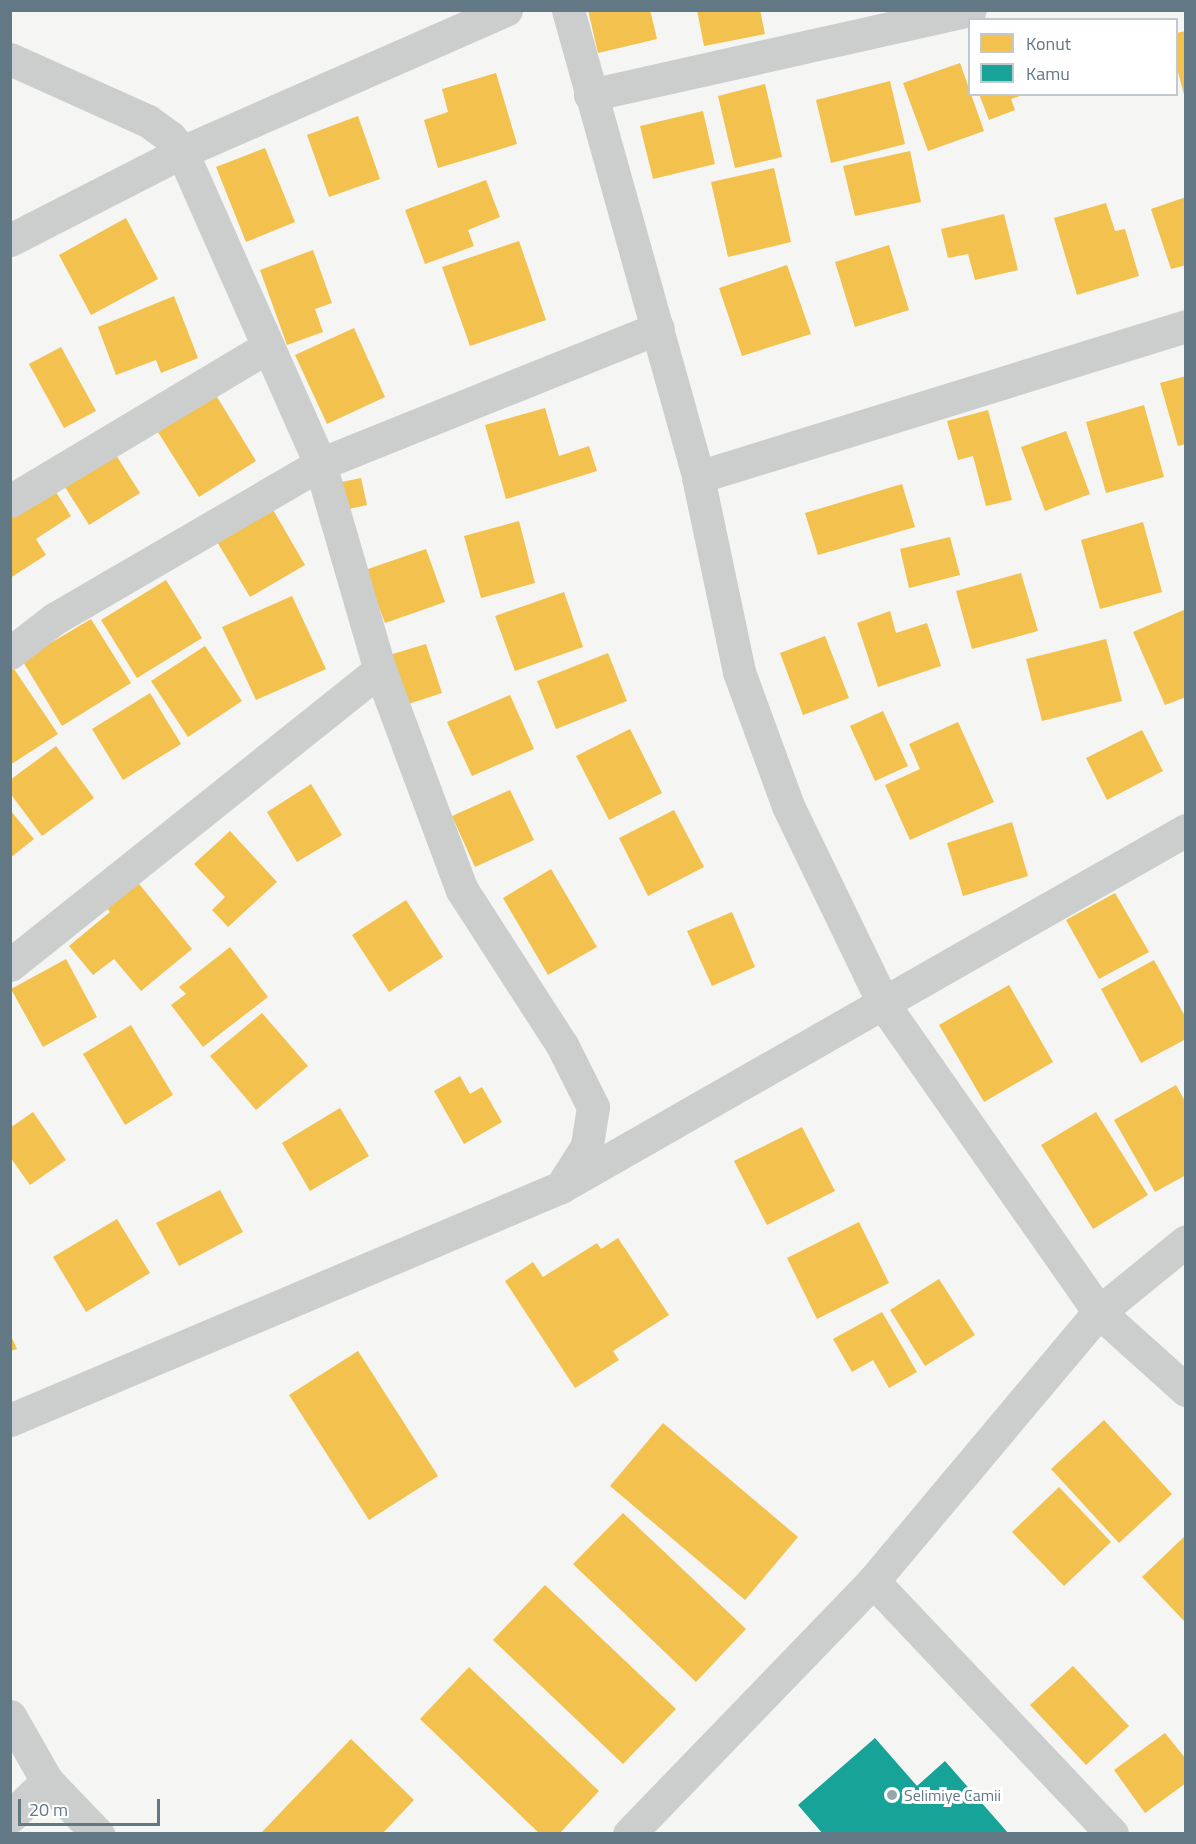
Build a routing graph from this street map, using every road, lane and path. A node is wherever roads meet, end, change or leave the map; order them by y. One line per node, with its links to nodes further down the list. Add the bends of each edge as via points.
1 (506, 10): 6 (street)
2 (568, 10): 5 (street)
3 (970, 10): 5 (street)
4 (10, 59): 6 (street, via 148,121)
5 (590, 95): 9 (street)
6 (182, 152): 7 (street); 10 (street)
7 (10, 240)
8 (1185, 326): 12 (street)
9 (658, 328): 11 (street); 12 (street)
10 (266, 348): 11 (street); 13 (street)
11 (320, 464): 14 (street, via 54,619); 15 (street)
12 (698, 477): 18 (street, via 739,672 761,742)
13 (10, 501)
14 (10, 653)
15 (380, 670): 17 (street); 19 (street, via 462,890 562,1045 593,1107 587,1146)
16 (1185, 830): 18 (street)
17 (10, 965)
18 (884, 1005): 19 (street); 21 (street)
19 (561, 1187): 23 (street)
20 (1185, 1241): 21 (street)
21 (1099, 1312): 22 (street); 24 (street)
22 (1185, 1390)
23 (10, 1420)
24 (873, 1581): 29 (street); 30 (street)
25 (10, 1716): 26 (street)
26 (47, 1781): 27 (street); 28 (street)
27 (10, 1817)
28 (98, 1833)
29 (629, 1833)
30 (1112, 1833)

